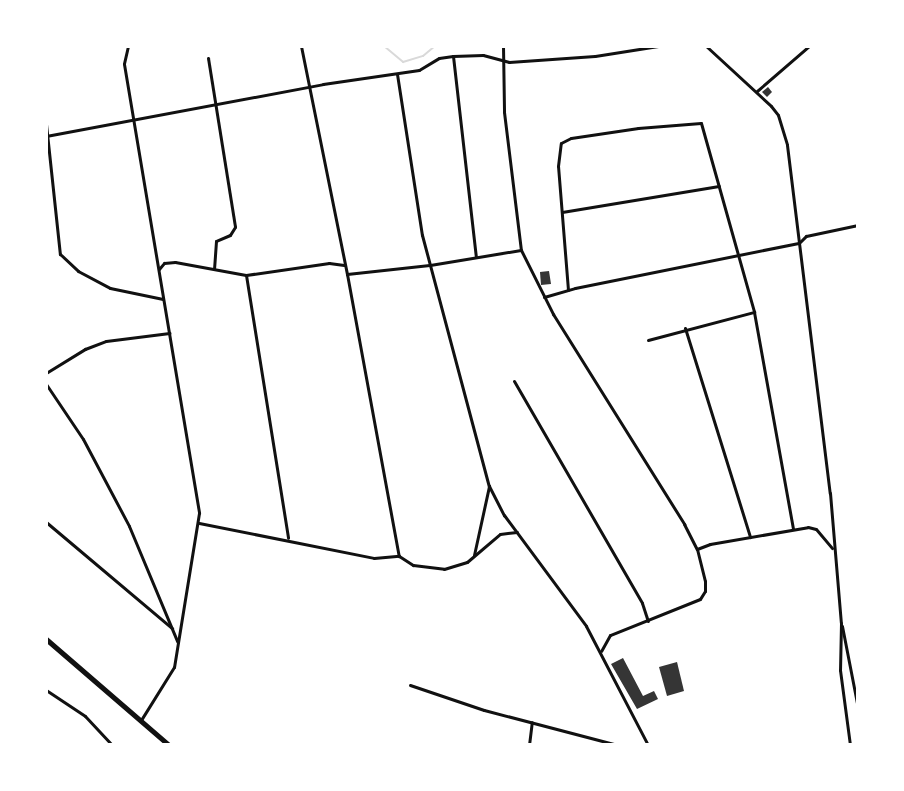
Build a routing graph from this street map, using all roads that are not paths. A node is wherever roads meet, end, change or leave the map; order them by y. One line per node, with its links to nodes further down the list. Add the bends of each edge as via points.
1 (128, 46): 14 (street, via 124,64)
2 (301, 46): 11 (street)
3 (502, 46): 9 (street)
4 (658, 46): 9 (street, via 595,56)
5 (706, 46): 12 (street)
6 (809, 46): 12 (street)
7 (453, 56): 9 (street, via 483,55); 10 (street, via 439,58 419,70); 23 (street)
8 (208, 58): 13 (street)
9 (503, 62): 21 (street, via 505,128)
10 (397, 74): 11 (street); 25 (street, via 422,235)
11 (310, 87): 13 (street); 24 (street)
12 (757, 91): 20 (street, via 778,115 783,127)
13 (213, 104): 14 (street); 26 (street, via 235,227 230,235 216,241)
14 (133, 119): 16 (street); 27 (street)
15 (46, 124): 16 (street)
16 (47, 135): 32 (street, via 60,254 78,271 110,288)
17 (719, 186): 18 (street); 18 (street, via 701,123 694,121 571,138 558,148); 22 (street)
18 (562, 212): 30 (street)
19 (858, 225): 20 (street, via 806,236)
20 (799, 243): 22 (street); 48 (street, via 830,492)
21 (521, 250): 23 (street); 31 (street)
22 (737, 254): 30 (street); 33 (street)
23 (476, 257): 25 (street)
24 (344, 265): 28 (street); 29 (street, via 330,263)
25 (430, 265): 28 (street); 40 (street)
26 (214, 268): 27 (street, via 175,262 164,263); 29 (street)
27 (159, 269): 32 (street)
28 (348, 274): 49 (street)
29 (246, 275): 46 (street, via 251,323)
30 (568, 290): 31 (street)
31 (544, 297): 47 (street)
32 (163, 299): 35 (street)
33 (754, 312): 34 (street); 43 (street)
34 (685, 328): 36 (street); 45 (street)
35 (169, 332): 37 (street, via 106,341 85,349); 42 (street)
36 (648, 340)
37 (46, 373)
38 (514, 381): 51 (street, via 642,603)
39 (46, 384): 53 (street, via 99,469)
40 (489, 486): 44 (street, via 504,515); 50 (street)
41 (46, 522): 53 (street)
42 (199, 523): 46 (street); 55 (street)
43 (793, 529): 45 (street); 48 (street, via 816,529)
44 (518, 532): 50 (street, via 500,534); 56 (street)
45 (750, 537): 47 (street)
46 (288, 538): 49 (street, via 374,558)
47 (698, 549): 51 (street, via 705,581 705,591 700,599)
48 (833, 550): 52 (street)
49 (399, 556): 50 (street, via 413,565 444,569 454,568)
50 (474, 556)
51 (648, 621): 56 (street, via 610,636)
52 (841, 623): 59 (street); 67 (street, via 840,670)
53 (173, 629): 55 (street)
54 (46, 639): 60 (main road)
55 (177, 642): 60 (street, via 171,676)
56 (601, 652): 66 (street)
57 (410, 685): 61 (street, via 430,694)
58 (46, 690): 62 (street, via 85,716)
59 (858, 708)
60 (140, 721): 63 (main road)
61 (532, 722): 64 (street); 65 (street)
62 (112, 745)
63 (168, 745)
64 (529, 745)
65 (617, 745)
66 (648, 745)
67 (850, 745)

